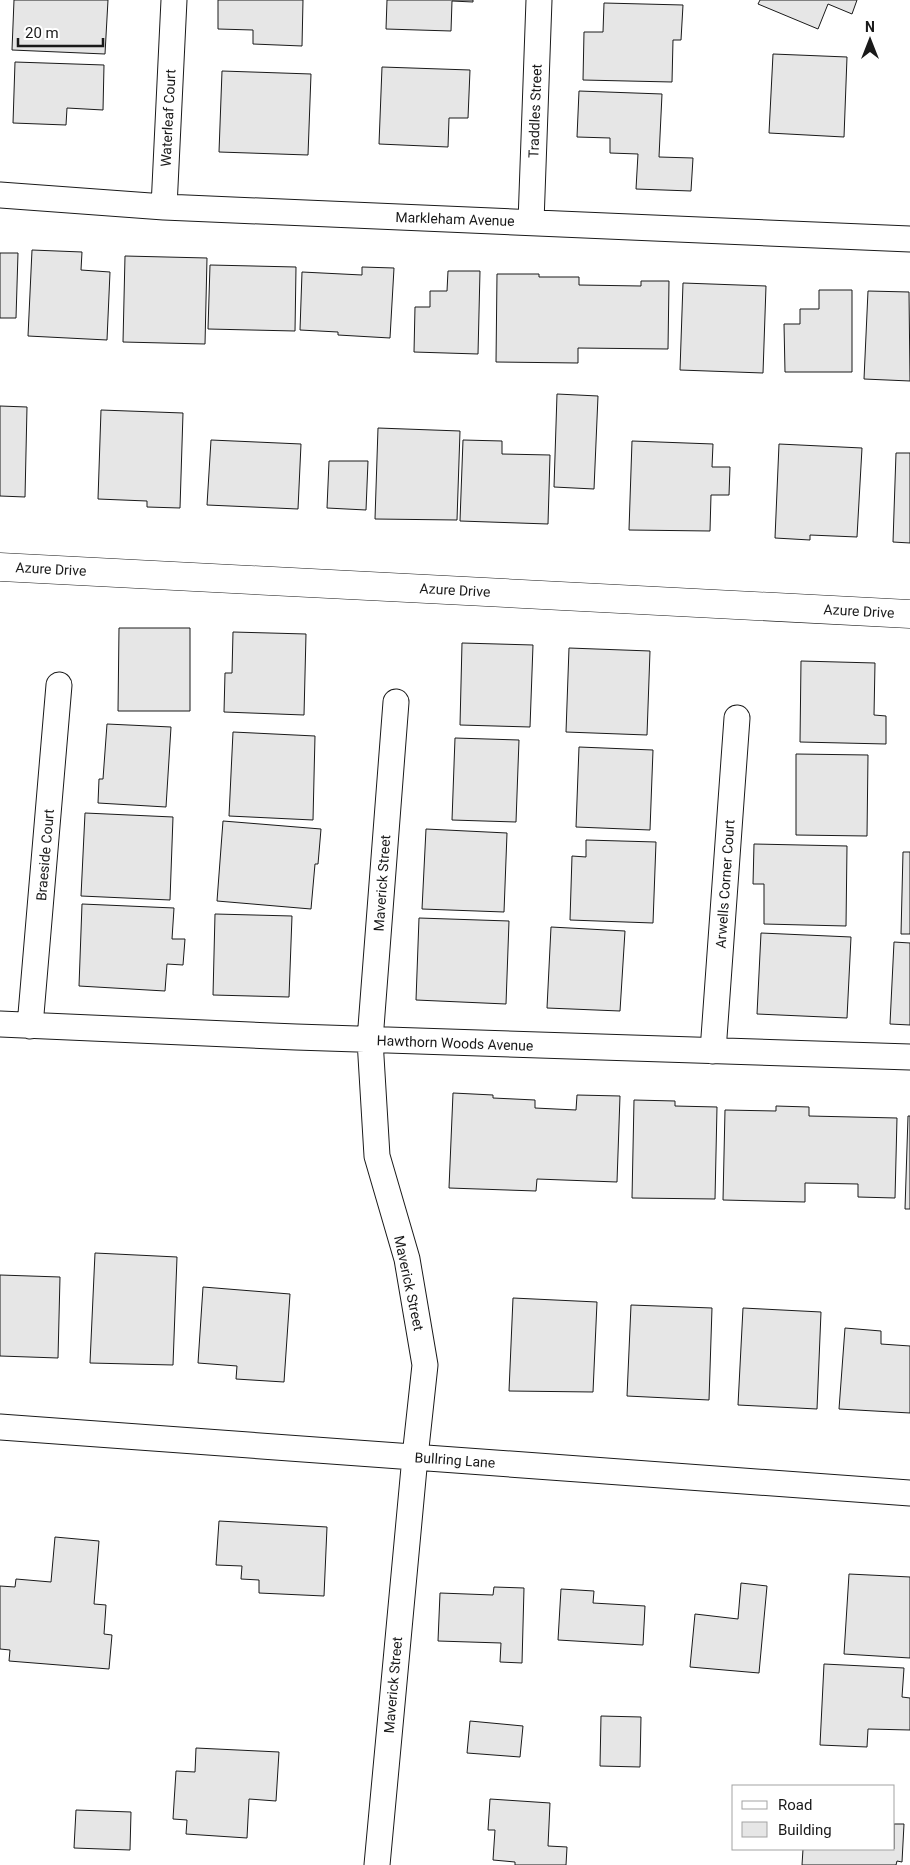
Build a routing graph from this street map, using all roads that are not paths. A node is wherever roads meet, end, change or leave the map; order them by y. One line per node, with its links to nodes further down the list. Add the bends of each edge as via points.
1 (174, 0): 4 (street, Waterleaf Court)
2 (539, 0): 5 (street, Traddles Street)
3 (0, 195): 4 (street, Markleham Avenue)
4 (164, 206): 5 (street, Markleham Avenue)
5 (531, 222): 6 (street, Markleham Avenue)
6 (910, 238)
7 (0, 567): 8 (street, Azure Drive)
8 (910, 614)
9 (60, 685): 13 (street, Braeside Court)
10 (396, 702): 14 (street, Maverick Street)
11 (737, 718): 15 (street, Arwells Corner Court)
12 (0, 1024): 13 (street, Hawthorn Woods Avenue)
13 (30, 1026): 14 (street, Hawthorn Woods Avenue)
14 (370, 1040): 15 (street, Hawthorn Woods Avenue); 18 (street, Maverick Street, via 377,1156 407,1259 425,1365)
15 (713, 1051): 16 (street, Hawthorn Woods Avenue)
16 (910, 1057)
17 (0, 1427): 18 (street, Bullring Lane)
18 (415, 1457): 19 (street, Bullring Lane); 20 (street, Maverick Street)
19 (910, 1493)
20 (376, 1865)

